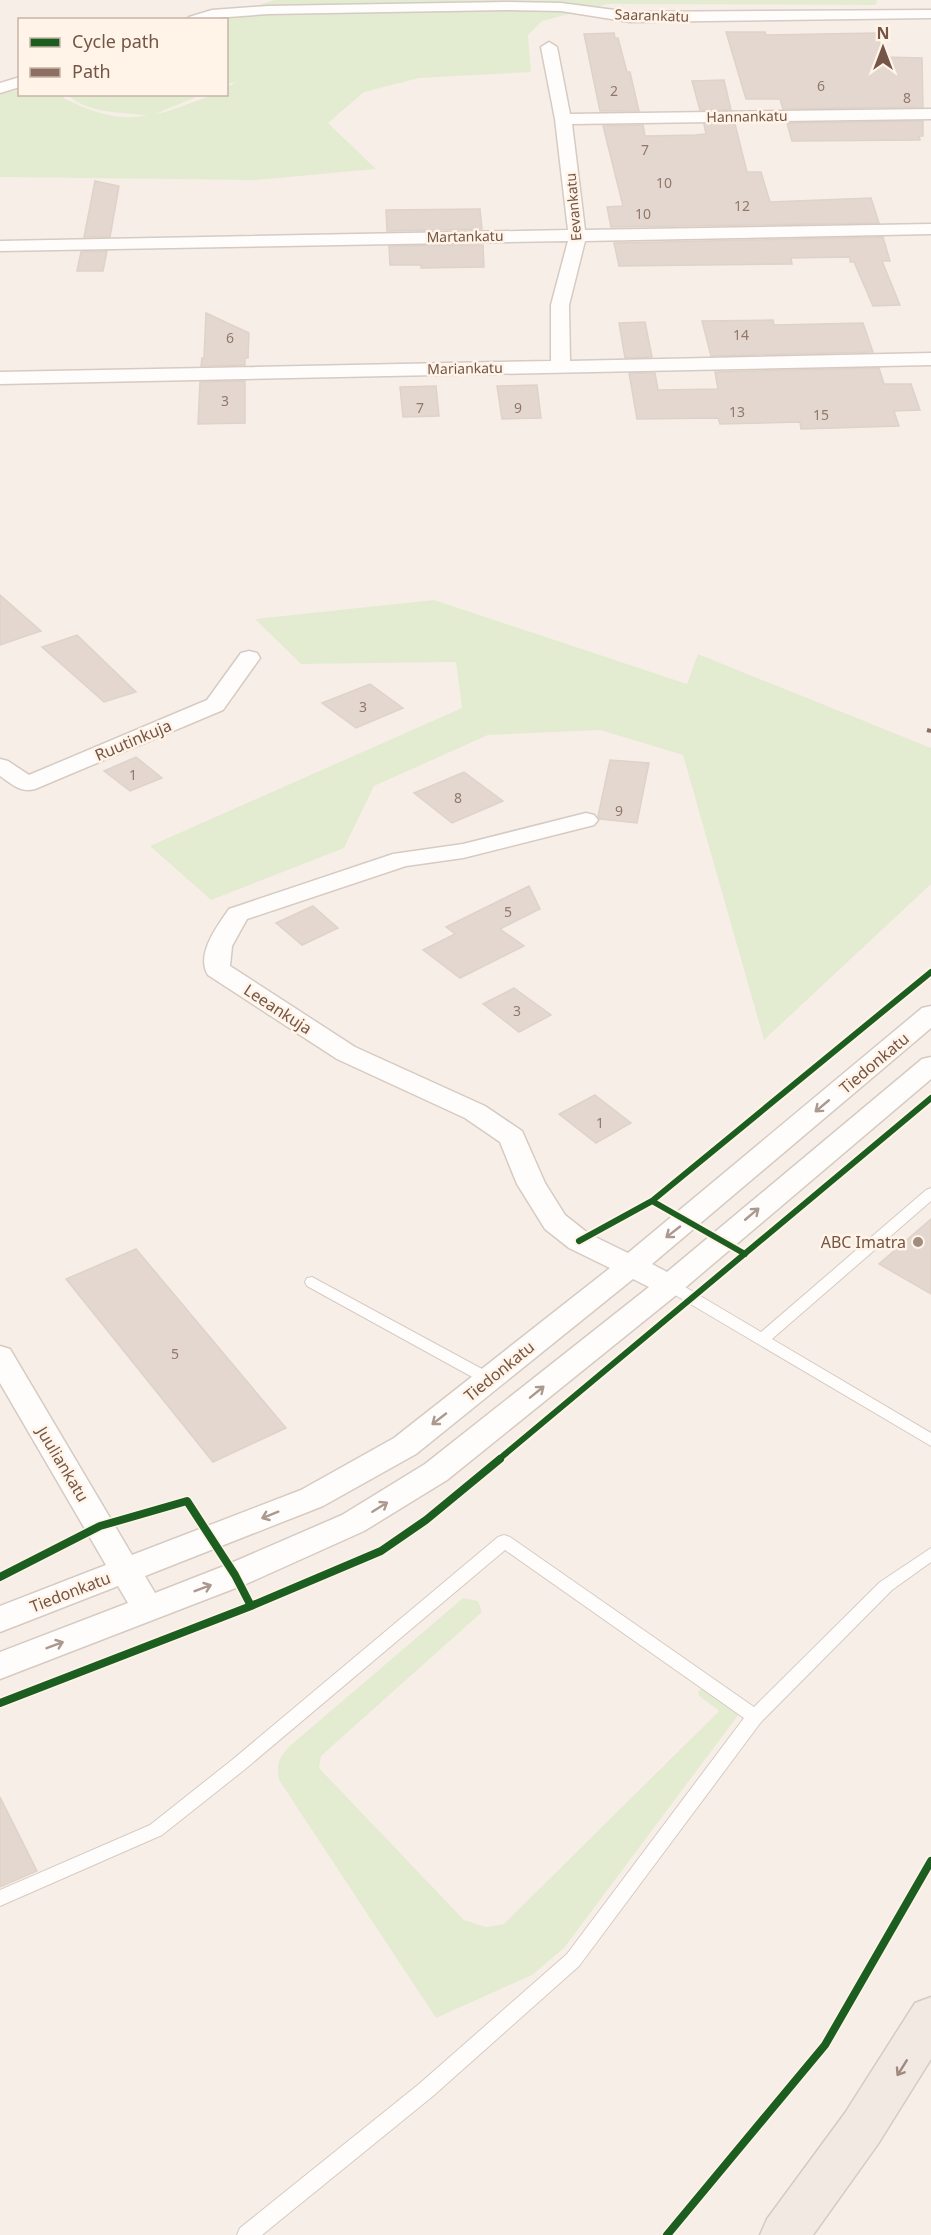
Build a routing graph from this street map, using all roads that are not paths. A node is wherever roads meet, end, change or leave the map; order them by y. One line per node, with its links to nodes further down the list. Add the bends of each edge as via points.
1 (931, 14): 2 (street, Saarankatu, via 630,17 561,7 507,6 268,10)
2 (200, 18)
3 (549, 47): 7 (street, Eevankatu)
4 (18, 83): 5 (street)
5 (0, 88)
6 (931, 114): 7 (street, Hannankatu)
7 (563, 119): 9 (street, Eevankatu)
8 (931, 229): 9 (street, Martankatu)
9 (578, 234): 10 (street, Martankatu); 12 (street, Eevankatu, via 563,287 558,340)
10 (0, 246)
11 (931, 359): 12 (street, Mariankatu)
12 (561, 366): 13 (street, Mariankatu)
13 (0, 378)
14 (249, 658): 15 (street, Ruutinkuja, via 215,705 27,784)
15 (0, 766)
16 (586, 820): 20 (street, Leeankuja, via 463,851 402,859 238,914 219,946 217,969 346,1053 475,1112 512,1137 531,1184 555,1222 579,1241)
17 (931, 1014): 20 (street, Tiedonkatu, one-way to 20)
18 (931, 1065): 22 (street, one-way to 18)
19 (931, 1193): 23 (lane)
20 (630, 1266): 22 (street, Leeankuja); 25 (street, Tiedonkatu)
21 (312, 1282): 25 (lane)
22 (670, 1286): 23 (lane); 29 (street, one-way to 22, via 353,1523 436,1472)
23 (761, 1340): 26 (lane)
24 (0, 1357): 28 (street, Juuliankatu)
25 (490, 1380): 28 (street, Tiedonkatu, one-way to 28, via 405,1446 312,1498)
26 (931, 1440)
27 (931, 1554): 32 (lane, via 886,1586)
28 (126, 1571): 29 (street, Juuliankatu); 30 (street, Tiedonkatu)
29 (148, 1609): 31 (street, one-way to 29)
30 (0, 1619)
31 (0, 1666)
32 (755, 1717): 33 (lane, via 504,1541 156,1830); 35 (lane, via 573,1960 426,2090)
33 (0, 1899)
34 (931, 2017): 36 (highway, one-way to 36, via 896,2076)
35 (247, 2235)
36 (784, 2235)

